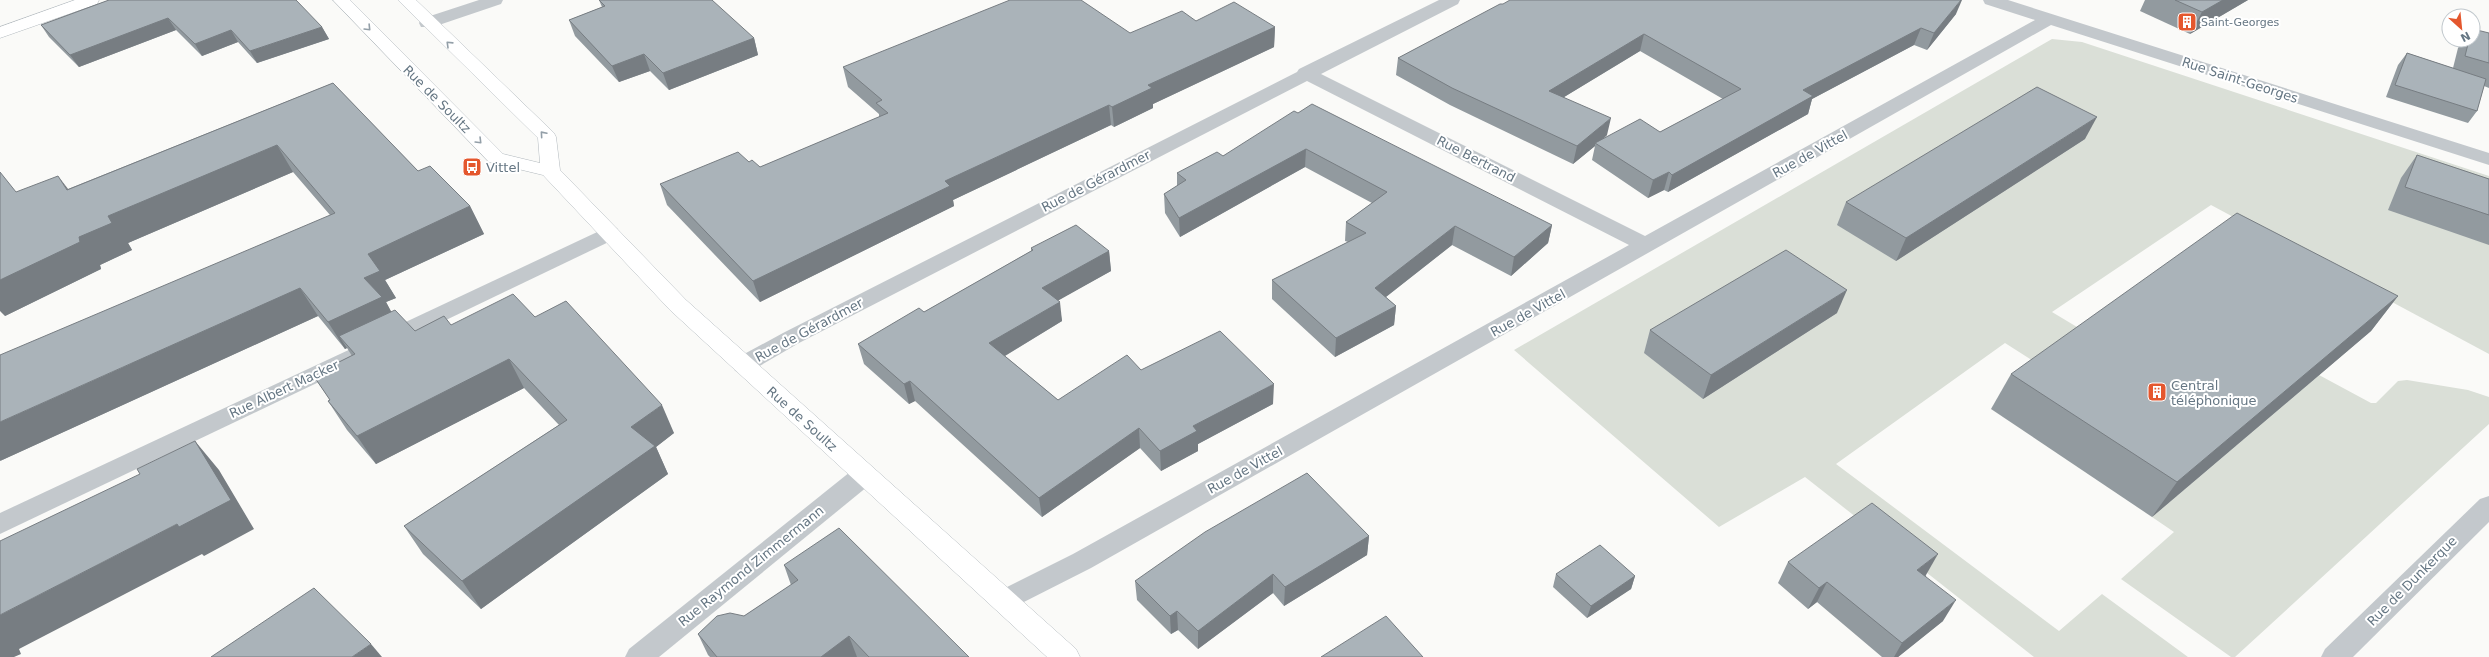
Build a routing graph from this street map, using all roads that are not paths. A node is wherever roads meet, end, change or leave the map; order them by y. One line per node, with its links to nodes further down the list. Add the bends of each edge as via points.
1 (91, 0): 9 (main road)
2 (341, 0): 12 (main road, Rue de Soultz, one-way to 12, via 496,158)
3 (406, 0): 8 (main road)
4 (495, 0): 8 (street)
5 (1452, 0): 10 (street, Rue de Gérardmer)
6 (1991, 0): 7 (street, Rue Saint-Georges)
7 (2049, 19): 11 (street, Rue Saint-Georges); 14 (street, Rue de Vittel)
8 (427, 23): 12 (main road, one-way to 8, via 547,138)
9 (0, 33)
10 (1305, 73): 14 (street, Rue Bertrand); 15 (street, Rue de Gérardmer)
11 (2489, 159)
12 (550, 171): 13 (main road, Rue de Soultz)
13 (610, 233): 15 (main road, Rue de Soultz, via 678,305); 18 (street, Rue Albert Macker)
14 (1646, 245): 19 (street, Rue de Vittel, via 1082,561)
15 (743, 365): 16 (main road, Rue de Soultz)
16 (864, 475): 19 (main road, Rue de Soultz); 20 (street, Rue Raymond Zimmermann)
17 (2489, 506): 22 (street, Rue de Dunkerque)
18 (0, 524)
19 (1004, 601): 21 (main road, Rue de Soultz)
20 (639, 657)
21 (1066, 657)
22 (2336, 657)

